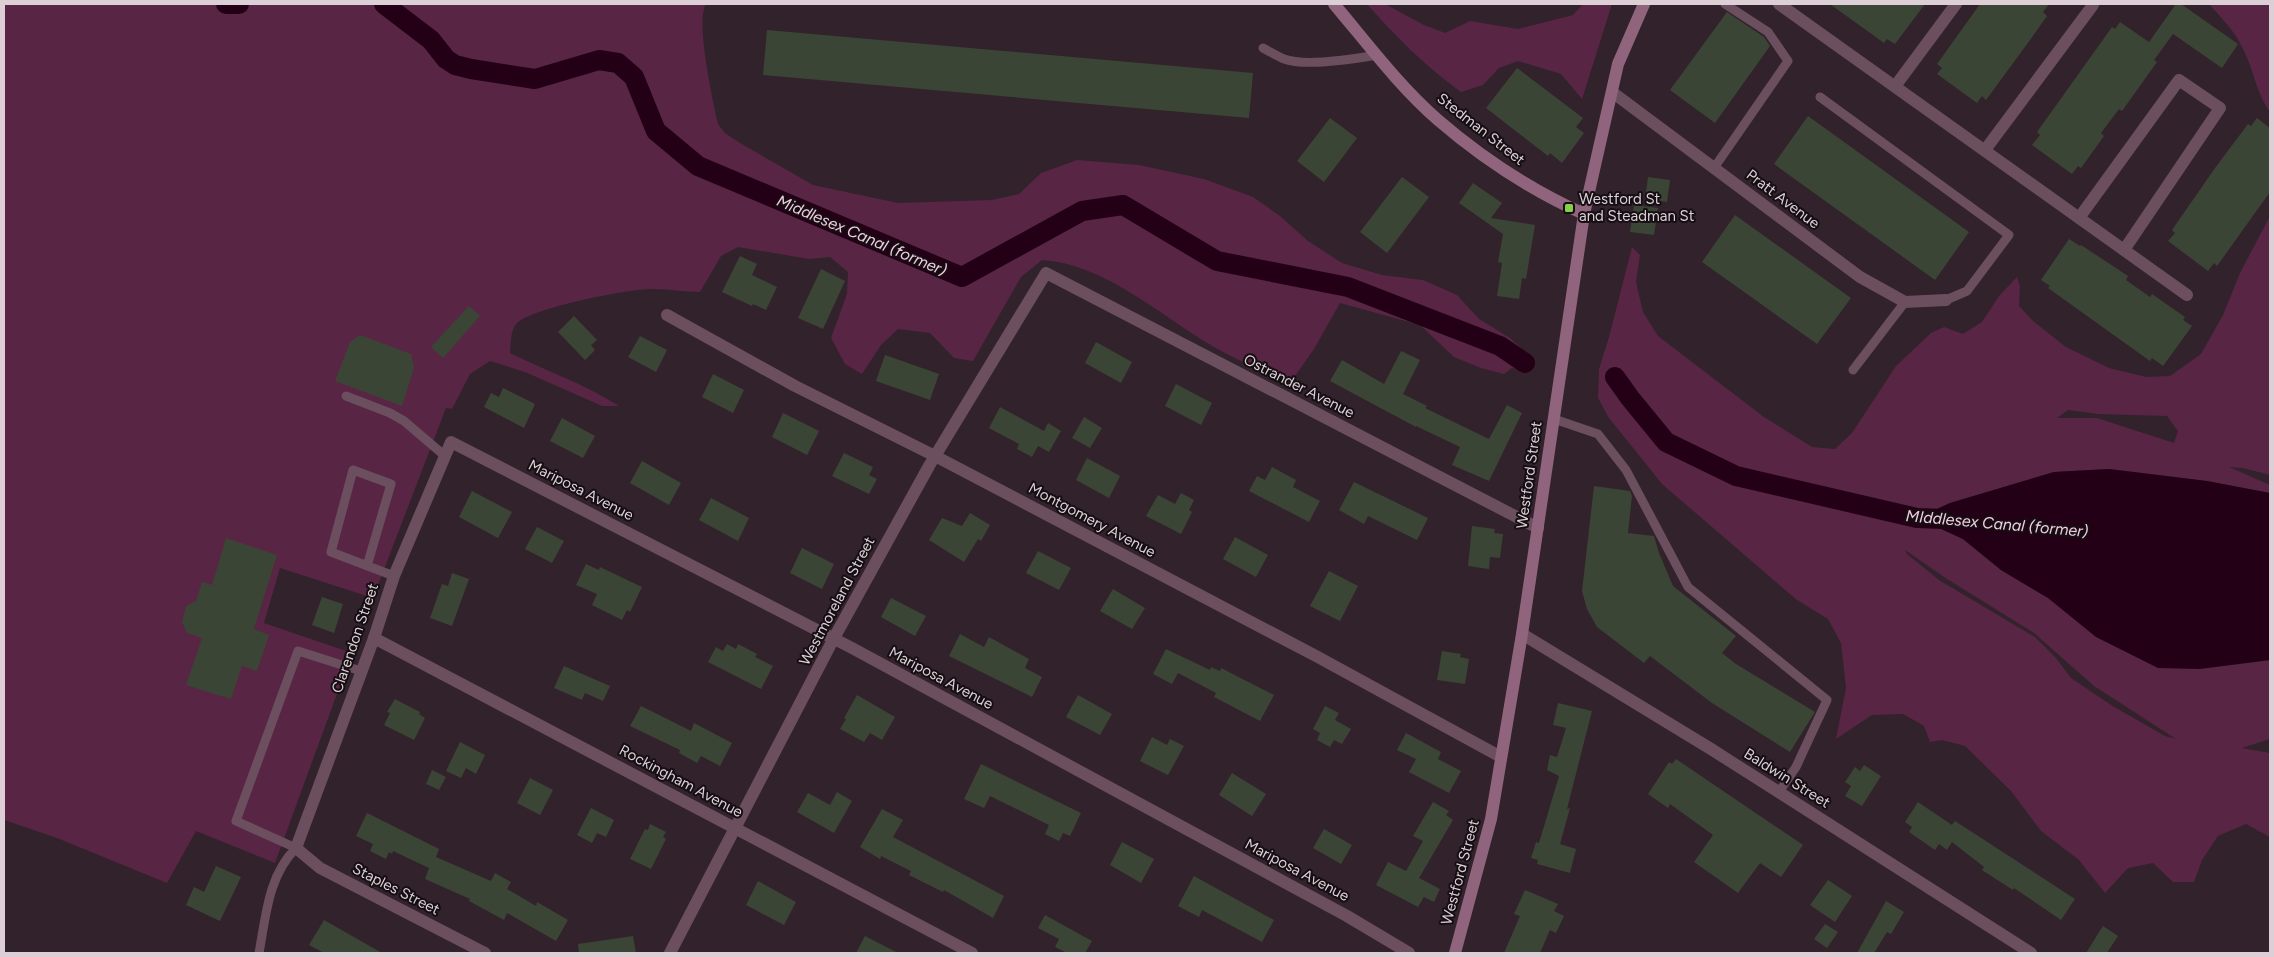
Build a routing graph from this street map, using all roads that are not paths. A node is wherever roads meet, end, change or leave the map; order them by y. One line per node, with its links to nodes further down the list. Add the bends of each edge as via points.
1 (1334, 4): 8 (main road, Stedman Street)
2 (1644, 4): 10 (main road, Westford Street, via 1618,64)
3 (1725, 4): 13 (lane, via 1768,32 1788,60)
4 (1779, 4): 9 (street)
5 (1956, 4): 9 (street)
6 (2093, 5): 12 (street)
7 (1263, 48): 8 (lane, via 1285,60 1299,62)
8 (1377, 55): 14 (main road, Stedman Street, via 1437,119 1498,167 1548,198)
9 (1896, 85): 12 (street)
10 (1612, 92): 13 (street, Pratt Avenue); 14 (main road, Westford Street)
11 (1820, 96): 19 (lane, via 2009,235 1967,291)
12 (1985, 150): 15 (street)
13 (1714, 168): 20 (street, Pratt Avenue, via 1860,277)
14 (1584, 214): 24 (main road, Westford Street)
15 (2079, 218): 16 (street); 16 (street, via 2179,80 2220,108)
16 (2124, 250): 18 (street)
17 (1046, 273): 27 (street, Westmoreland Street); 28 (street, Ostrander Avenue)
18 (2187, 295)
19 (1946, 300): 20 (street)
20 (1905, 302): 22 (lane)
21 (667, 315): 27 (street, Montgomery Avenue, via 796,386)
22 (1853, 370)
23 (346, 396): 26 (lane, via 390,412)
24 (1554, 419): 28 (main road, Westford Street); 36 (lane, via 1598,434 1626,470 1688,587 1827,700 1796,766)
25 (451, 442): 26 (street, Clarendon Street); 33 (street, Mariposa Avenue)
26 (445, 456): 30 (street, Clarendon Street)
27 (935, 456): 33 (street, Westmoreland Street); 35 (street, Montgomery Avenue, via 1307,651)
28 (1538, 528): 31 (main road, Westford Street)
29 (367, 566): 29 (lane, via 331,552 353,470 390,484); 30 (lane)
30 (394, 576): 32 (street, Clarendon Street)
31 (1522, 634): 35 (main road, Westford Street); 36 (street, Baldwin Street)
32 (374, 638): 34 (street, Clarendon Street); 37 (street, Rockingham Avenue)
33 (834, 638): 37 (street, Westmoreland Street); 43 (street, Mariposa Avenue, via 1347,916)
34 (361, 670): 38 (street, Clarendon Street); 38 (lane, via 298,651 239,812 236,821)
35 (1501, 758): 44 (main road, Westford Street, via 1491,819)
36 (1779, 792): 45 (street, Baldwin Street)
37 (735, 828): 41 (street, Westmoreland Street); 42 (street, Rockingham Avenue)
38 (296, 848): 39 (lane, via 285,858 274,878); 40 (street, Staples Street, via 320,868)
39 (259, 953)
40 (485, 953)
41 (670, 953)
42 (972, 953)
43 (1409, 953)
44 (1455, 953)
45 (2031, 953)

